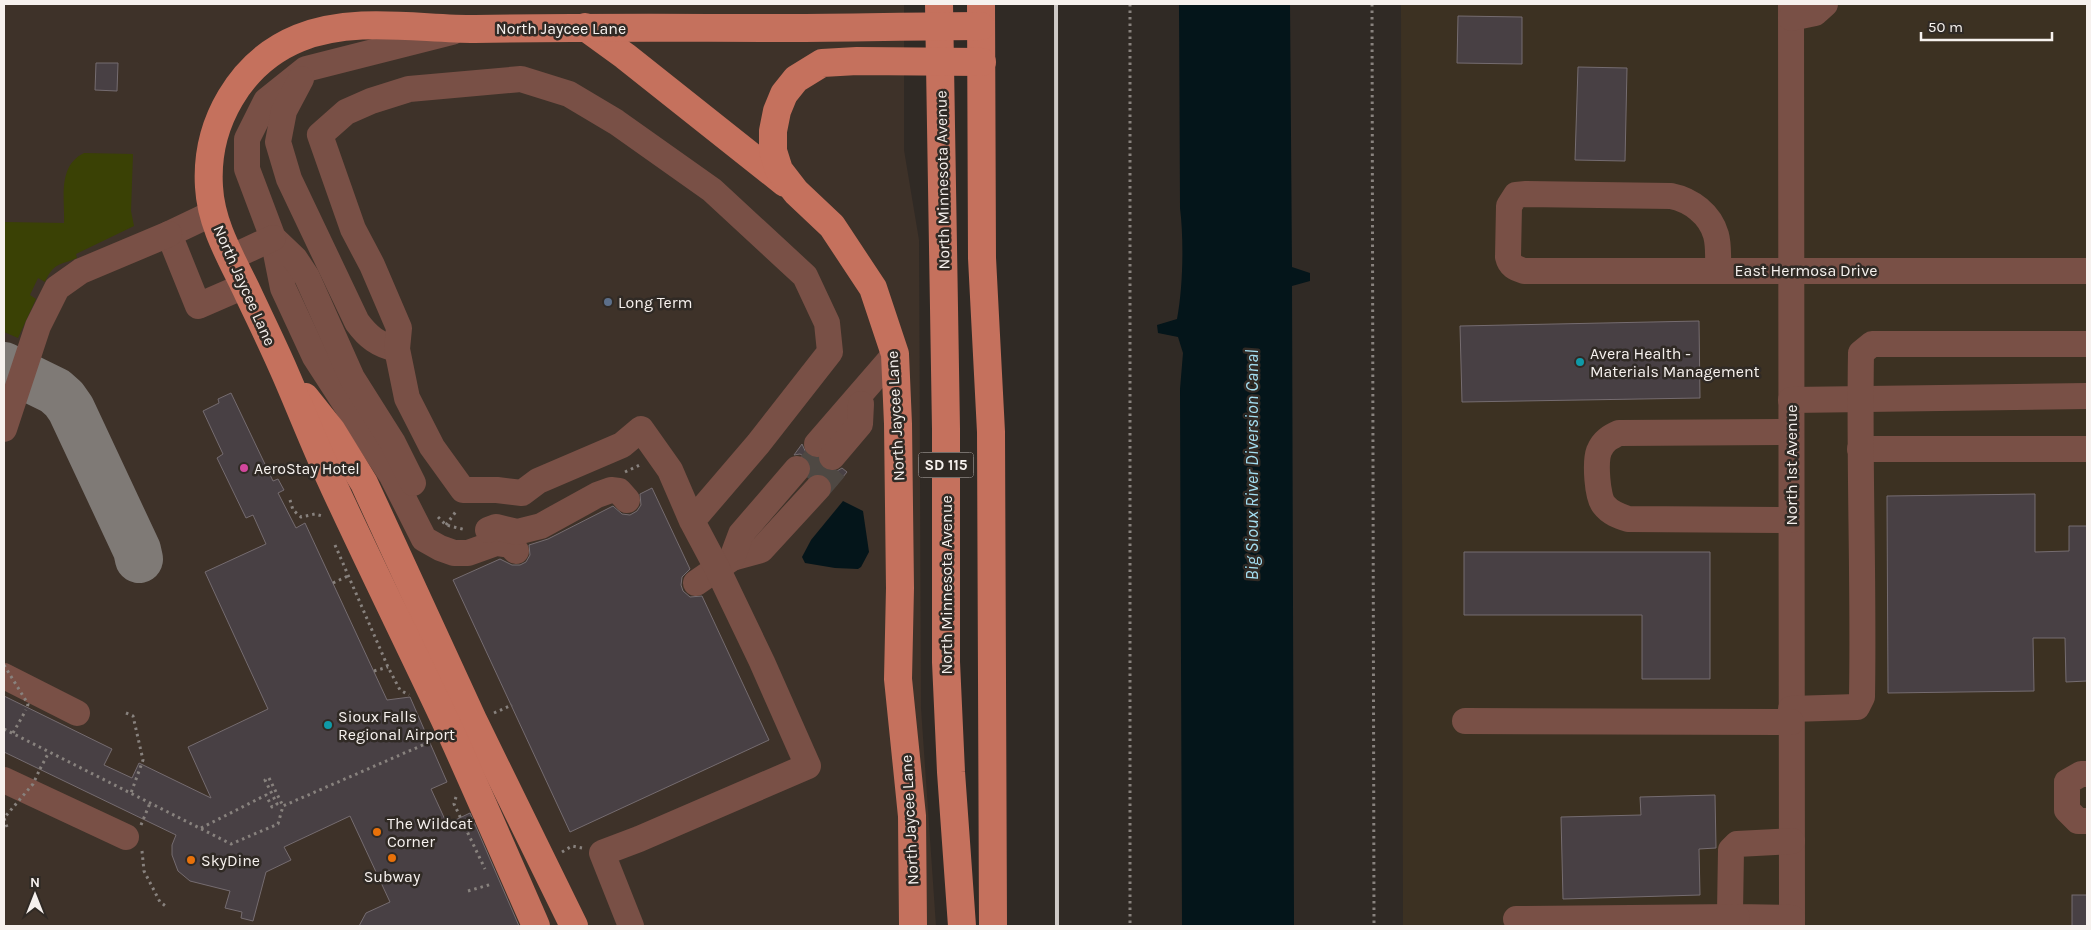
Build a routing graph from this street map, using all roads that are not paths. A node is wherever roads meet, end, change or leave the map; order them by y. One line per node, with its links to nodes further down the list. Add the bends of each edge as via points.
1 (1825, 4): 2 (street, via 1814,13)
2 (1791, 11): 16 (street, North 1st Avenue)
3 (939, 15): 4 (main road, North Jaycee Lane); 5 (main road, North Jaycee Lane, via 788,28); 7 (main road, North Minnesota Avenue / SD 115)
4 (981, 15): 8 (main road, SD 115)
5 (585, 27): 6 (main road, North Jaycee Lane); 10 (main road)
6 (467, 29): 9 (street); 11 (main road, North Jaycee Lane, via 342,27 301,37 276,51 245,77 219,117 209,161 208,185)
7 (940, 62): 8 (main road, North Jaycee Lane); 10 (main road, North Jaycee Lane, via 822,63 796,79 784,94 777,111 773,151 779,170); 54 (main road, North Minnesota Avenue / SD 115, via 946,662)
8 (982, 62): 55 (main road, SD 115, via 982,258 991,442)
9 (306, 69): 13 (street, via 266,101 247,139 247,169); 20 (street, via 284,111 278,142 289,179 366,335 383,346)
10 (796, 192): 21 (main road, North Jaycee Lane, via 832,226 873,288)
11 (213, 213): 12 (street); 14 (main road, North Jaycee Lane)
12 (169, 234): 18 (street, via 198,306); 27 (street, via 81,271 57,288 38,326)
13 (273, 238): 14 (street); 32 (street, via 295,259 307,277 352,378 393,443 429,517 443,534 459,537 496,527 517,532 541,526 611,490 619,491); 35 (street, via 283,288 314,357 392,476 424,539 454,553 468,553 496,543 510,545)
14 (230, 258): 18 (main road, North Jaycee Lane)
15 (1718, 270): 15 (street, East Hermosa Drive, via 1524,271 1510,264 1508,257 1509,206 1516,195 1526,194 1683,198 1698,208 1711,224 1716,236); 16 (street, East Hermosa Drive)
16 (1791, 270): 17 (street, East Hermosa Drive); 25 (street, North 1st Avenue)
17 (2087, 271)
18 (244, 286): 22 (main road, North Jaycee Lane)
19 (2087, 344): 24 (street, via 1872,344 1861,353)
20 (397, 348): 34 (street, via 407,398 432,447 463,490 522,493 538,481 622,445 641,429 670,470); 34 (street, via 399,328 353,229 320,135 346,112 409,89 521,79 569,94 616,122 705,185 749,222 805,276 827,323 830,352)
21 (895, 354): 26 (street); 53 (main road, North Jaycee Lane, via 900,588 898,679 912,816)
22 (286, 375): 50 (main road, North Jaycee Lane, via 334,488 450,733); 51 (main road, via 332,431 364,483 474,722)
23 (2087, 396): 24 (street)
24 (1860, 399): 25 (street); 30 (street)
25 (1791, 400): 28 (street, North 1st Avenue)
26 (862, 405): 26 (street, via 828,453)
27 (4, 429)
28 (1791, 432): 33 (street, North 1st Avenue); 33 (street, via 1618,433 1607,438 1599,452 1598,467 1600,498 1614,514 1628,519)
29 (2087, 449): 30 (street)
30 (1860, 450): 40 (street, via 1864,601 1862,697 1857,706)
31 (807, 478): 36 (street)
32 (627, 500)
33 (1791, 520): 40 (street, North 1st Avenue)
34 (692, 521): 36 (street)
35 (516, 551)
36 (725, 563): 37 (street); 52 (street, via 762,662 808,766 602,852)
37 (696, 583)
38 (4, 676): 39 (street)
39 (77, 713)
40 (1792, 715): 41 (street); 46 (street, North 1st Avenue)
41 (1465, 721)
42 (2087, 774): 44 (street, via 2067,782 2067,810 2078,820)
43 (4, 780): 45 (street)
44 (2087, 821)
45 (138, 831)
46 (1792, 841): 47 (street, via 1737,844 1731,850 1730,912); 49 (street, North 1st Avenue)
47 (1737, 916): 48 (street); 49 (street)
48 (1516, 919)
49 (1792, 922)
50 (536, 926)
51 (574, 926)
52 (631, 926)
53 (913, 926)
54 (962, 926)
55 (993, 926)

